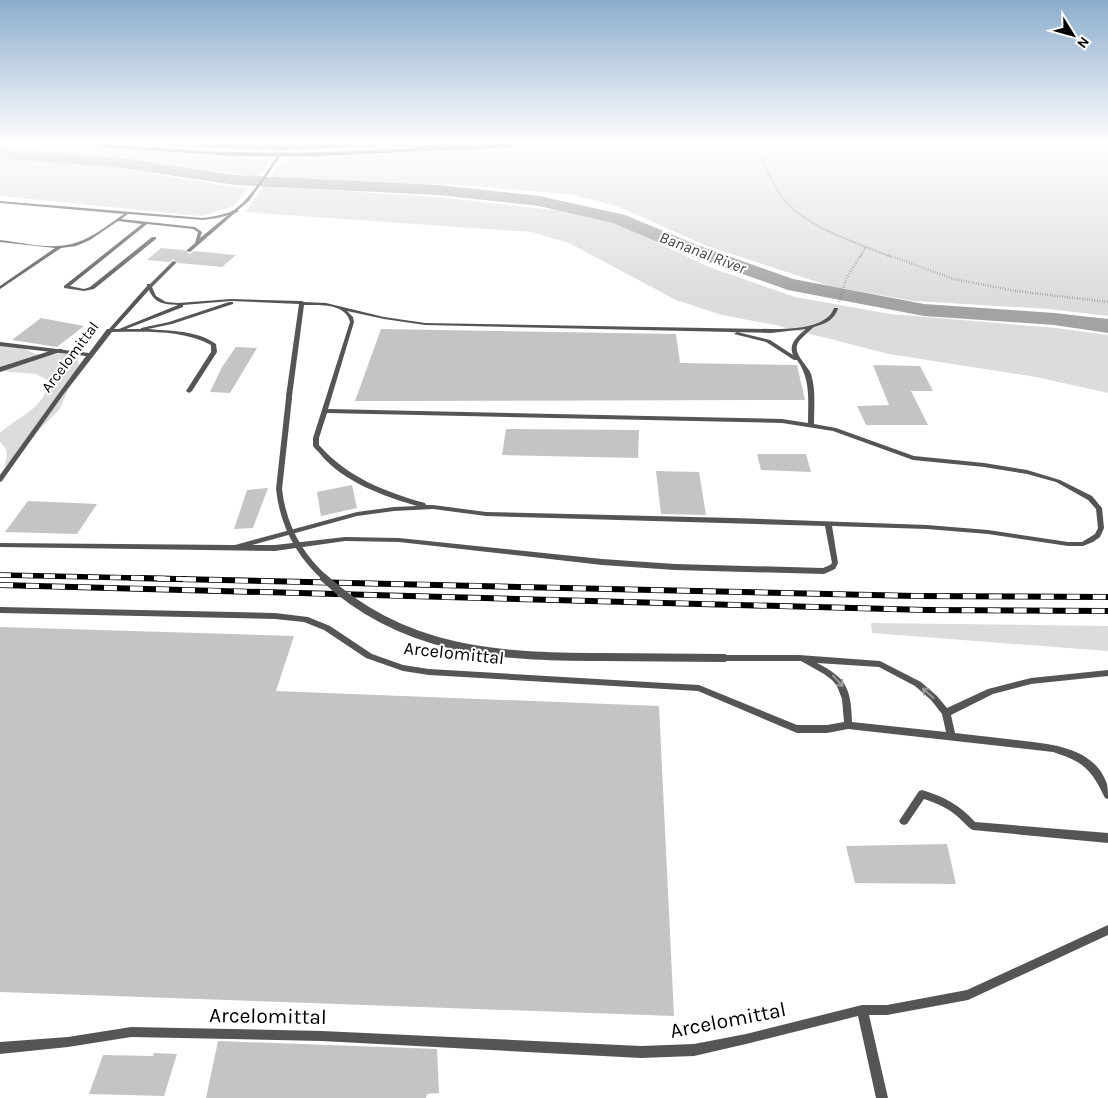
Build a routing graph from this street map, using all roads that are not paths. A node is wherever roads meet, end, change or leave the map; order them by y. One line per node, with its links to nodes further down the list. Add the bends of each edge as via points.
1 (251, 195): 3 (lane)
2 (0, 202): 4 (lane)
3 (237, 211): 4 (lane, via 208,219); 9 (lane)
4 (128, 213): 5 (lane)
5 (116, 220): 6 (lane); 10 (lane, via 84,242)
6 (146, 223): 7 (lane, via 66,287 92,288); 9 (lane, via 197,229 200,232)
7 (154, 238)
8 (0, 241): 10 (lane)
9 (197, 243): 11 (lane)
10 (60, 247): 14 (lane)
11 (188, 251)
12 (175, 262): 13 (lane, Arcelomittal)
13 (149, 285): 17 (lane, via 151,294 160,301); 21 (lane, Arcelomittal)
14 (0, 288)
15 (252, 300): 16 (lane); 17 (lane); 23 (lane, via 222,305)
16 (302, 302): 18 (lane); 39 (lane, Arcelomittal, bridge, via 279,489 280,504 284,521 307,560 352,602 407,632 442,645 477,652 519,656)
17 (185, 304): 22 (lane)
18 (340, 306): 24 (lane, via 384,318 425,324); 31 (lane, via 347,311 352,322)
19 (836, 309): 20 (lane, via 830,319)
20 (815, 325): 24 (lane, via 771,331); 28 (lane, via 796,340 793,353)
21 (109, 330): 22 (lane); 27 (lane, Arcelomittal)
22 (119, 330): 23 (lane)
23 (138, 330): 30 (lane, via 192,336 213,344 214,352)
24 (717, 330): 28 (lane, via 768,342)
25 (0, 344): 26 (lane)
26 (59, 351): 27 (lane); 29 (street)
27 (89, 355): 33 (lane, Arcelomittal)
28 (799, 361): 32 (lane, via 810,380)
29 (0, 370)
30 (189, 391)
31 (324, 411): 32 (lane); 34 (lane, via 316,438 322,454 384,493)
32 (811, 424): 35 (lane, via 913,458 984,465 1058,481 1090,498 1099,508 1101,528 1098,535 1083,544 1068,544 988,532)
33 (0, 480)
34 (433, 508): 35 (lane, via 486,514); 37 (lane, via 357,514)
35 (828, 525): 37 (lane, via 835,562 833,567 824,571 546,558 399,540 345,539 275,548)
36 (0, 545): 37 (lane)
37 (234, 548)
38 (0, 610): 42 (lane, Arcelomittal, via 305,619 326,628 368,656 403,668 699,688 797,729)
39 (799, 658): 41 (lane, Arcelomittal, one-way to 39, via 918,684 880,664); 42 (lane, Arcelomittal, one-way to 42, via 827,671 842,684 848,701)
40 (1108, 672): 41 (lane, via 1031,681 991,691)
41 (946, 713): 43 (lane, Arcelomittal)
42 (848, 725): 43 (lane, Arcelomittal)
43 (951, 735): 44 (lane, Arcelomittal, via 1053,748 1077,755 1096,770)
44 (1108, 795)
45 (904, 821): 46 (lane, via 922,794 954,807 972,826)
46 (1108, 838)
47 (1106, 931): 48 (lane, Arcelomittal, via 968,995 888,1010)
48 (862, 1010): 49 (lane, Arcelomittal, via 746,1040 694,1050 650,1052 322,1036 131,1032); 50 (lane)
49 (0, 1048)
50 (882, 1098)

